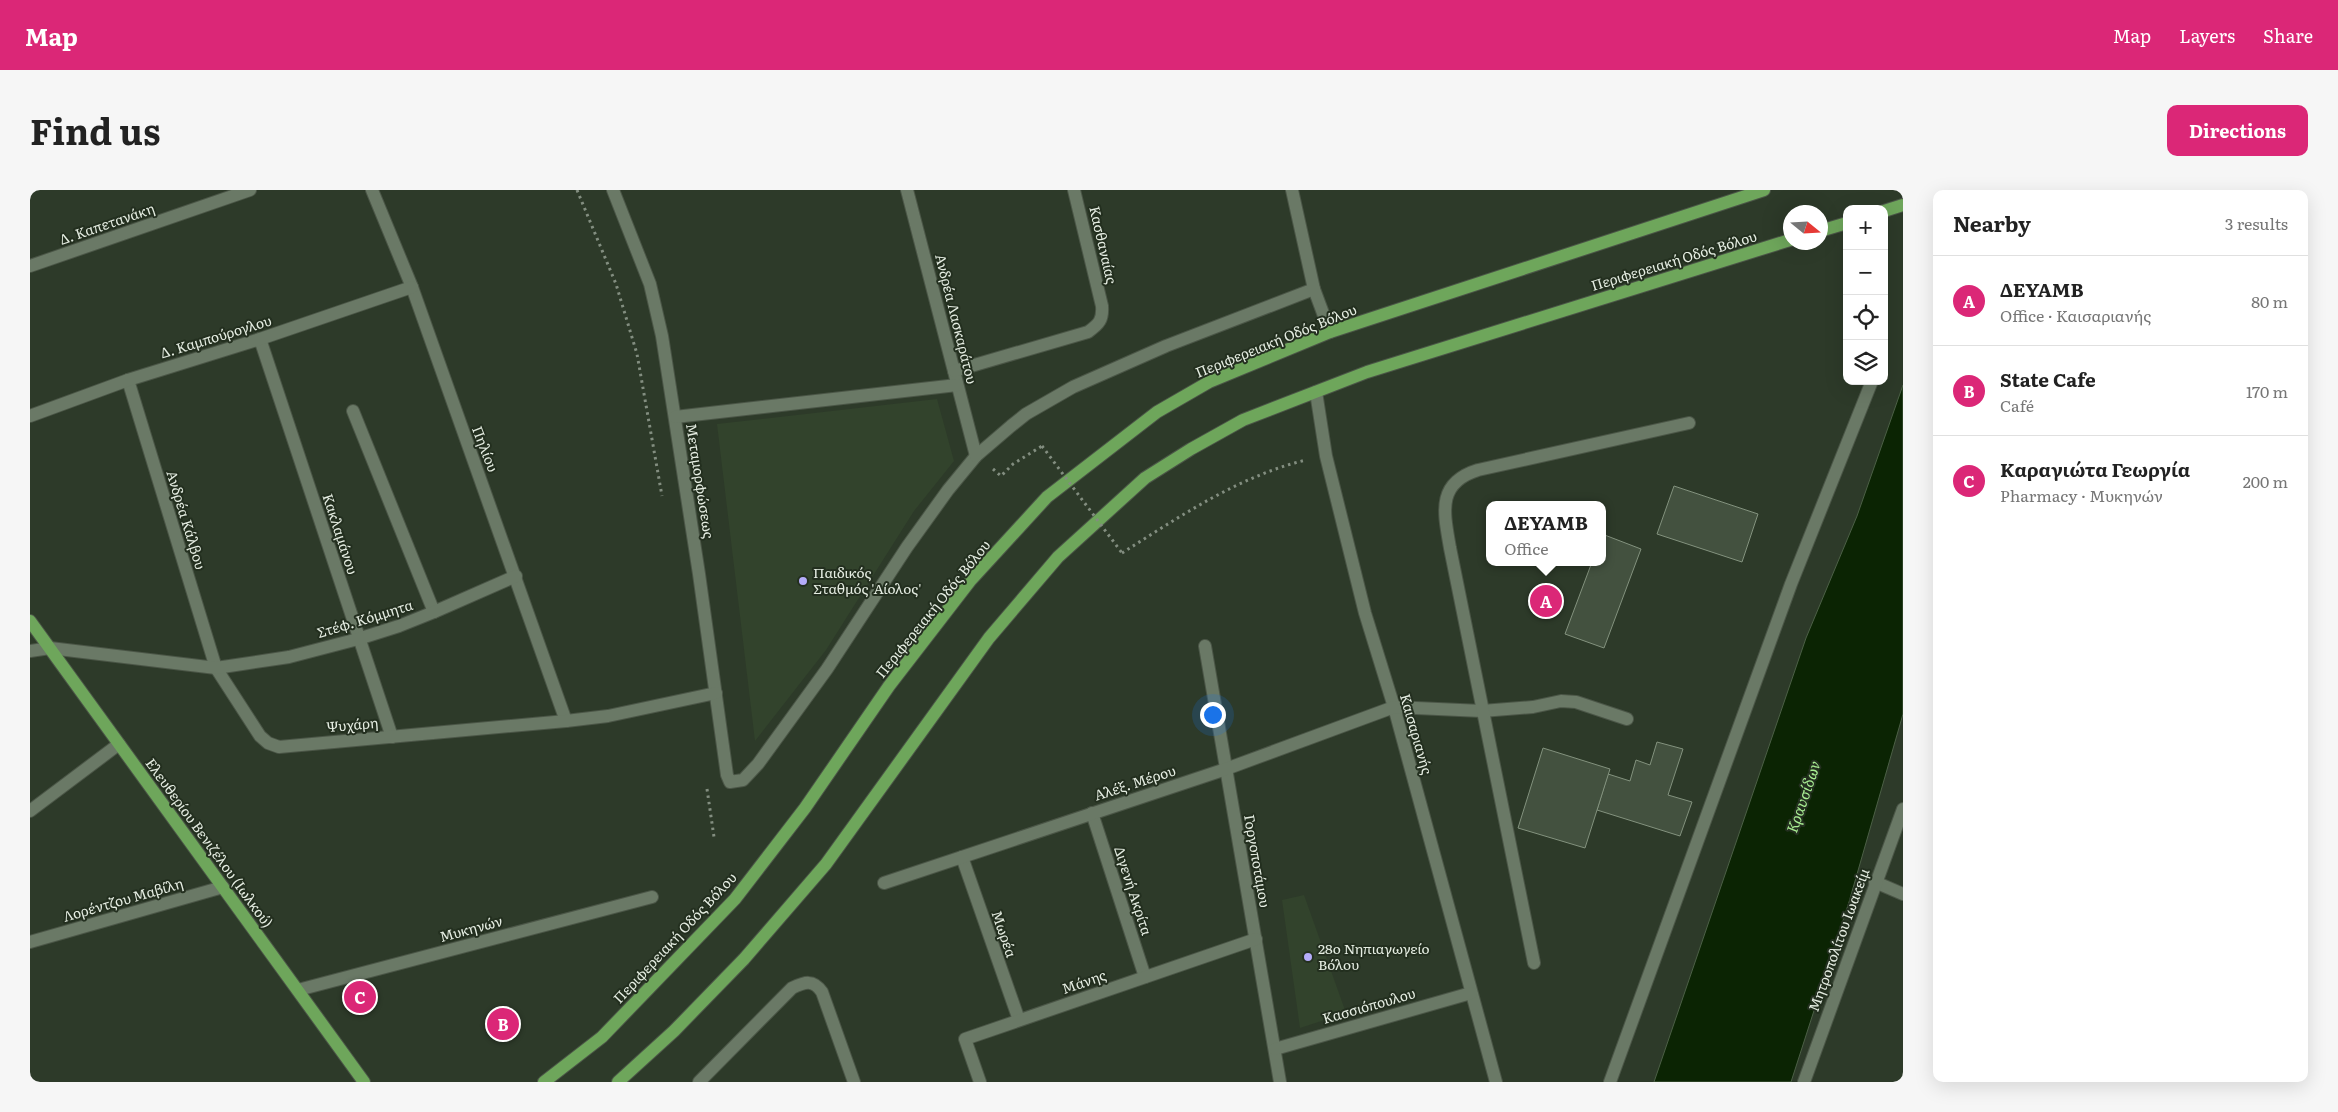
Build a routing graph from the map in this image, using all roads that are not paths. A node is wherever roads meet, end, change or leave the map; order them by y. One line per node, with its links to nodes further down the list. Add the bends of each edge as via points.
1 (250, 190): 13 (street, Δ. Καπετανάκη)
2 (372, 190): 14 (street, Πηλίου)
3 (613, 190): 25 (street, Μεταμορφώσεως, via 640,256 655,304)
4 (907, 190): 18 (street, Ανδρέα Λασκαράτου)
5 (1074, 190): 18 (street, Κασθαναίας, via 1102,306 1099,324 1088,332)
6 (1292, 190): 15 (street)
7 (1764, 190): 16 (main road, Περιφερειακή Οδός Βόλου)
8 (1903, 205): 9 (main road)
9 (1888, 210)
10 (1843, 224): 11 (main road)
11 (1828, 229)
12 (1783, 242): 22 (main road, Περιφερειακή Οδός Βόλου, via 1376,369)
13 (30, 266)
14 (412, 287): 17 (street, Δ. Καμπούρογλου); 28 (street, Πηλίου)
15 (1314, 289): 16 (street); 27 (street, via 1166,346 1073,387 1026,414)
16 (1330, 332): 64 (main road, Περιφερειακή Οδός Βόλου, via 1201,386 1157,412 1047,497 964,588 735,899 602,1037)
17 (260, 340): 19 (street, Δ. Καμπούρογλου); 31 (street, Κακλαμάνου)
18 (954, 371): 20 (street, Ανδρέα Λασκαράτου)
19 (128, 380): 24 (street, Δ. Καμπούρογλου); 35 (street, Ανδρέα Κάλβου)
20 (957, 385): 25 (street); 27 (street, Ανδρέα Λασκαράτου)
21 (1870, 385): 71 (street, via 1791,584)
22 (1316, 392): 37 (street, Καισαριανής, via 1326,456 1365,613); 65 (main road, Περιφερειακή Οδός Βόλου, via 1243,420 1145,478 1058,557 989,638 826,864 744,959 674,1031)
23 (352, 411): 29 (street)
24 (30, 416)
25 (674, 418): 36 (street, Μεταμορφώσεως)
26 (1689, 423): 38 (street, via 1478,470 1457,479 1450,487 1445,509 1446,527)
27 (976, 456): 36 (street, Μεταμορφώσεως, via 929,515 827,669 743,780 730,782 727,775)
28 (516, 576): 29 (street, Στέφ. Κόμμητα); 40 (street, Πηλίου)
29 (434, 612): 31 (street, Στέφ. Κόμμητα)
30 (30, 621): 33 (main road, Ελευθερίου Βενιζέλου (Ιωλκού))
31 (358, 639): 35 (street, Στέφ. Κόμμητα, via 289,657); 41 (street, Κακλαμάνου)
32 (1205, 646): 43 (street, Γοργοποτάμου)
33 (50, 648): 34 (street); 35 (street); 42 (main road, Ελευθερίου Βενιζέλου (Ιωλκού))
34 (30, 651)
35 (216, 668): 41 (street, Ψυχάρη, via 260,736 268,743 280,747)
36 (716, 693): 40 (street, Ψυχάρη)
37 (1394, 707): 38 (street); 43 (street, Αλέξ. Μέρου); 58 (street, Καισαριανής)
38 (1482, 711): 39 (street, via 1562,701 1576,702); 55 (street)
39 (1627, 719)
40 (566, 721): 41 (street, Ψυχάρη)
41 (392, 737)
42 (119, 744): 45 (street); 50 (main road, Ελευθερίου Βενιζέλου (Ιωλκού))
43 (1226, 768): 46 (street, Αλέξ. Μέρου); 53 (street, Γοργοποτάμου)
44 (1903, 810): 48 (street, Μητροπολίτου Ιωακείμ)
45 (30, 811)
46 (1092, 813): 47 (street, Αλέξ. Μέρου); 56 (street, Διγενή Ακρίτα)
47 (962, 857): 49 (street, Αλέξ. Μέρου); 59 (street, Μωρέα)
48 (1875, 882): 51 (street); 72 (street, Μητροπολίτου Ιωακείμ)
49 (884, 883)
50 (223, 887): 54 (street, Λορέντζου Μαβίλη); 57 (main road, Ελευθερίου Βενιζέλου (Ιωλκού))
51 (1903, 894)
52 (652, 898): 57 (street, Μυκηνών)
53 (1256, 939): 56 (street, Μάνης); 60 (street, Γοργοποτάμου)
54 (30, 942)
55 (1534, 963)
56 (1145, 977): 59 (street, Μάνης)
57 (298, 990): 61 (main road, Ελευθερίου Βενιζέλου (Ιωλκού))
58 (1471, 993): 60 (street, Κασσιόπουλου); 70 (street, Καισαριανής)
59 (1018, 1020): 68 (street, Μάνης, via 965,1039)
60 (1275, 1049): 69 (street, Γοργοποτάμου)
61 (355, 1069): 62 (main road); 63 (main road, Ελευθερίου Βενιζέλου (Ιωλκού))
62 (358, 1082)
63 (364, 1082)
64 (544, 1082)
65 (618, 1082)
66 (699, 1082): 67 (street, via 792,988 810,982 822,992)
67 (854, 1082)
68 (980, 1082)
69 (1280, 1082)
70 (1496, 1082)
71 (1610, 1082)
72 (1804, 1082)

